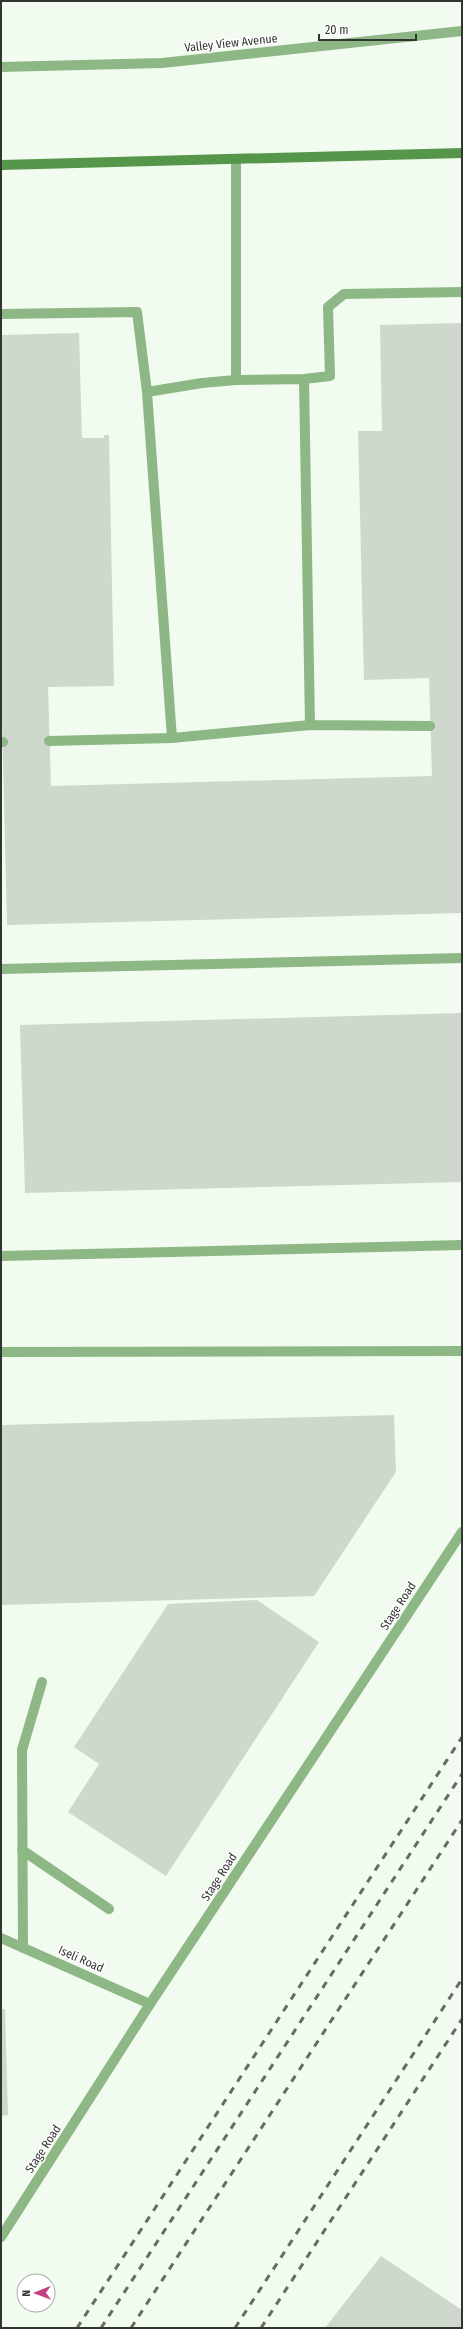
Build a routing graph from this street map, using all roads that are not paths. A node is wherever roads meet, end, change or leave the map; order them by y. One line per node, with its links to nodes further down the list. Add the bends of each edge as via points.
1 (462, 32): 2 (street, Valley View Avenue, via 162,63)
2 (1, 67)
3 (462, 153): 4 (main road)
4 (236, 159): 5 (main road); 9 (street)
5 (1, 165)
6 (462, 292): 8 (street, via 344,294 328,307 330,376)
7 (1, 314): 10 (street, via 137,312)
8 (304, 379): 9 (street); 11 (street)
9 (236, 380): 10 (street, via 202,382)
10 (147, 392): 13 (street)
11 (310, 725): 12 (street); 13 (street)
12 (430, 726)
13 (172, 738): 14 (street)
14 (49, 741)
15 (462, 958): 16 (street)
16 (1, 969)
17 (462, 1245): 18 (street)
18 (1, 1256)
19 (462, 1351): 20 (street)
20 (1, 1352)
21 (462, 1532): 27 (street, Stage Road)
22 (42, 1682): 23 (street, via 22,1750)
23 (22, 1850): 24 (street); 26 (street)
24 (109, 1909)
25 (1, 1938): 26 (street, Iseli Road)
26 (23, 1948): 27 (street, Iseli Road)
27 (150, 2004): 28 (street, Stage Road)
28 (1, 2237)

